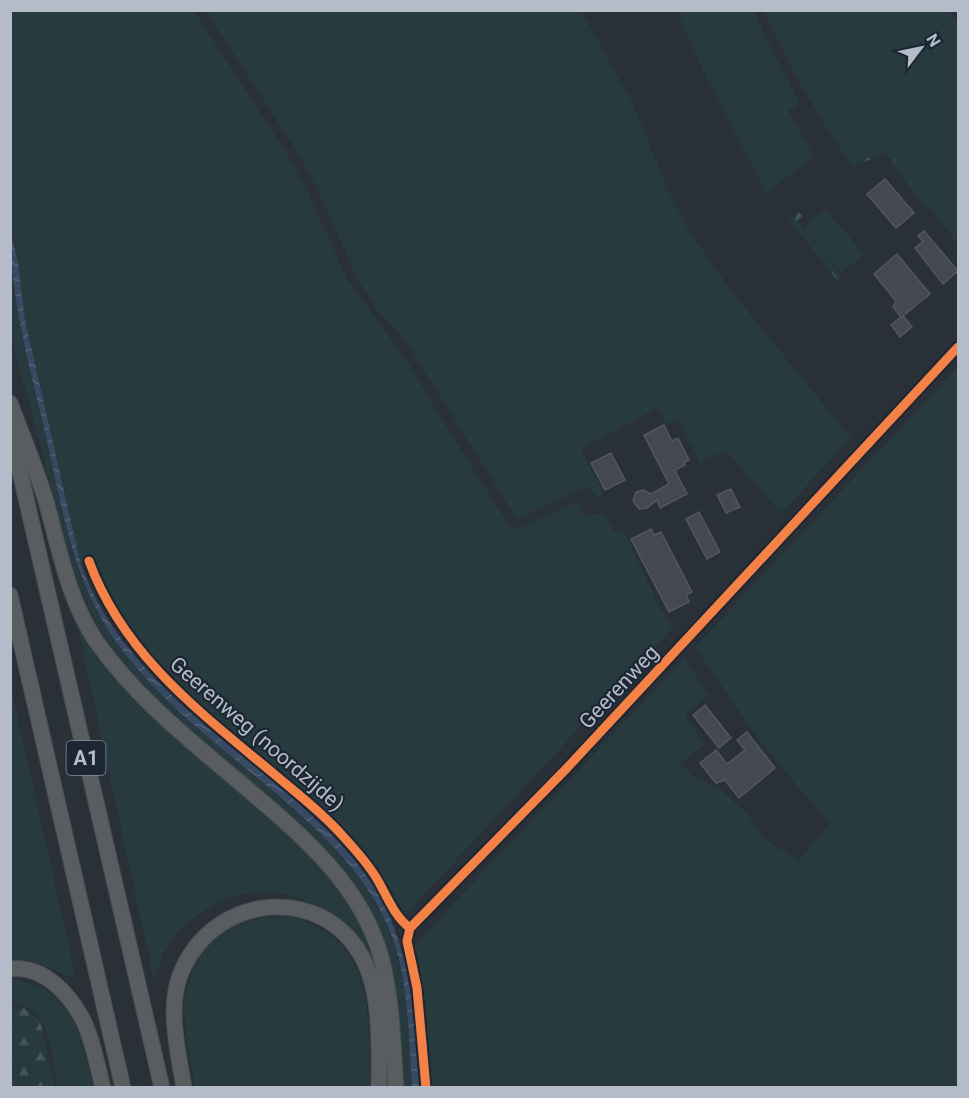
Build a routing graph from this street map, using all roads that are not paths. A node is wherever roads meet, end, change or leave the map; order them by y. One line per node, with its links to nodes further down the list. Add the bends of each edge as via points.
1 (958, 347): 6 (street, Geerenweg, via 567,768)
2 (10, 403): 13 (highway, via 45,500 74,598 95,639 159,713 310,845 360,908 381,957 392,1020)
3 (10, 429): 10 (highway, A1)
4 (89, 561): 6 (street, Geerenweg (noordzijde), via 120,625 154,668 339,831 376,876 399,917)
5 (10, 595): 9 (highway, A1)
6 (410, 928): 14 (street, via 407,941 417,988)
7 (10, 969): 8 (highway, via 29,970 59,986 83,1021)
8 (103, 1088)
9 (123, 1088)
10 (162, 1088)
11 (184, 1088): 12 (highway, via 175,1007 183,966 206,934 231,917 248,910 285,906 337,926 363,958 373,988 379,1032)
12 (379, 1088)
13 (396, 1088)
14 (426, 1088)

